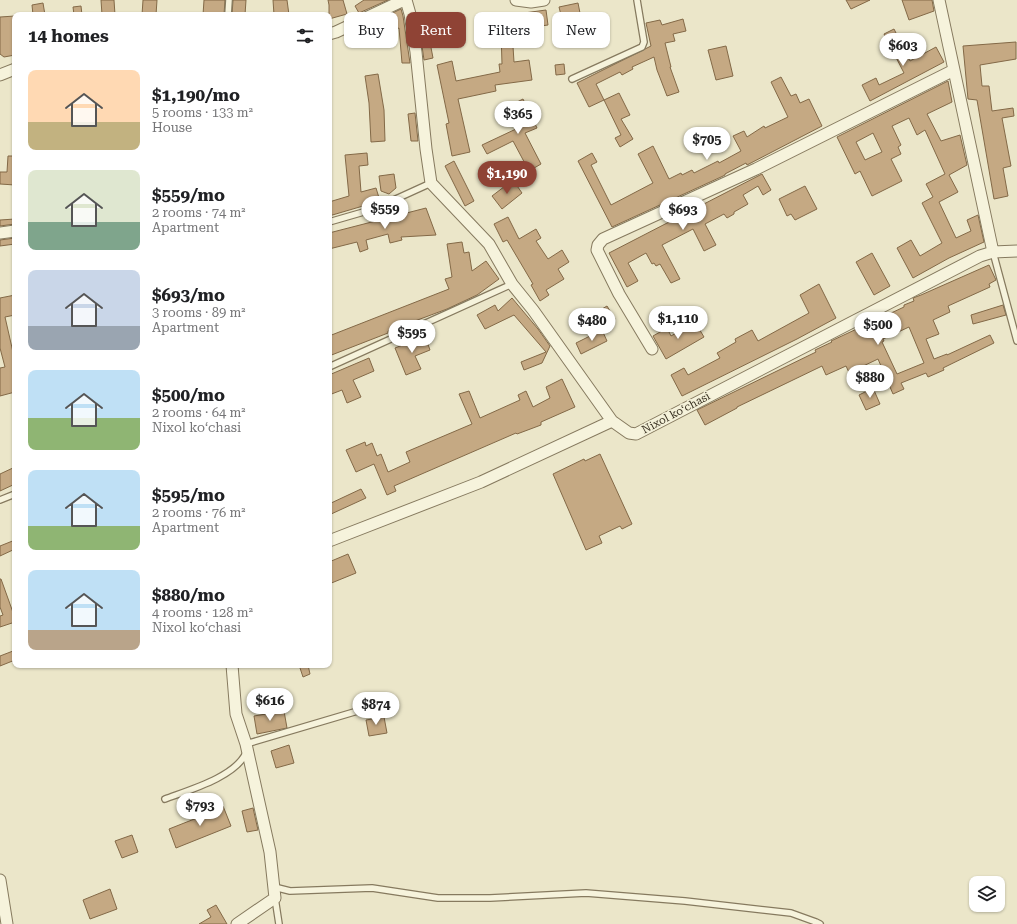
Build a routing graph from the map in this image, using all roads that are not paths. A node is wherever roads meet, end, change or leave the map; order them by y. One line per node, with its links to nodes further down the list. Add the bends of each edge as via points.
1 (229, 0): 7 (lane)
2 (405, 0): 8 (street); 13 (street, via 416,52)
3 (516, 0): 4 (street)
4 (544, 0)
5 (637, 0): 12 (lane, via 644,42 642,47)
6 (939, 0): 10 (street)
7 (228, 12)
8 (332, 33)
9 (12, 70): 11 (street)
10 (954, 70): 18 (street); 21 (street, via 756,169 603,239 597,250 619,294)
11 (0, 74)
12 (572, 79)
13 (431, 183): 14 (lane, via 374,209); 19 (street, via 489,244)
14 (332, 221)
15 (12, 231): 16 (street)
16 (0, 233)
17 (1017, 251): 18 (street, Nixol koʻchasi)
18 (993, 252): 20 (lane); 23 (street, Nixol koʻchasi, via 980,256 636,434)
19 (512, 284): 22 (lane); 23 (street)
20 (1017, 341)
21 (652, 349)
22 (332, 366)
23 (612, 421): 26 (street, via 481,482)
24 (12, 495): 25 (lane)
25 (0, 500)
26 (332, 540)
27 (232, 668): 29 (street, via 236,714)
28 (388, 702): 29 (lane)
29 (247, 747): 30 (lane, via 243,760 218,778); 32 (street, via 270,852)
30 (165, 799)
31 (0, 880): 33 (street)
32 (275, 892): 34 (street); 35 (lane); 36 (lane, via 372,888 438,898 586,893 791,913)
33 (7, 924)
34 (238, 924)
35 (279, 924)
36 (820, 924)

